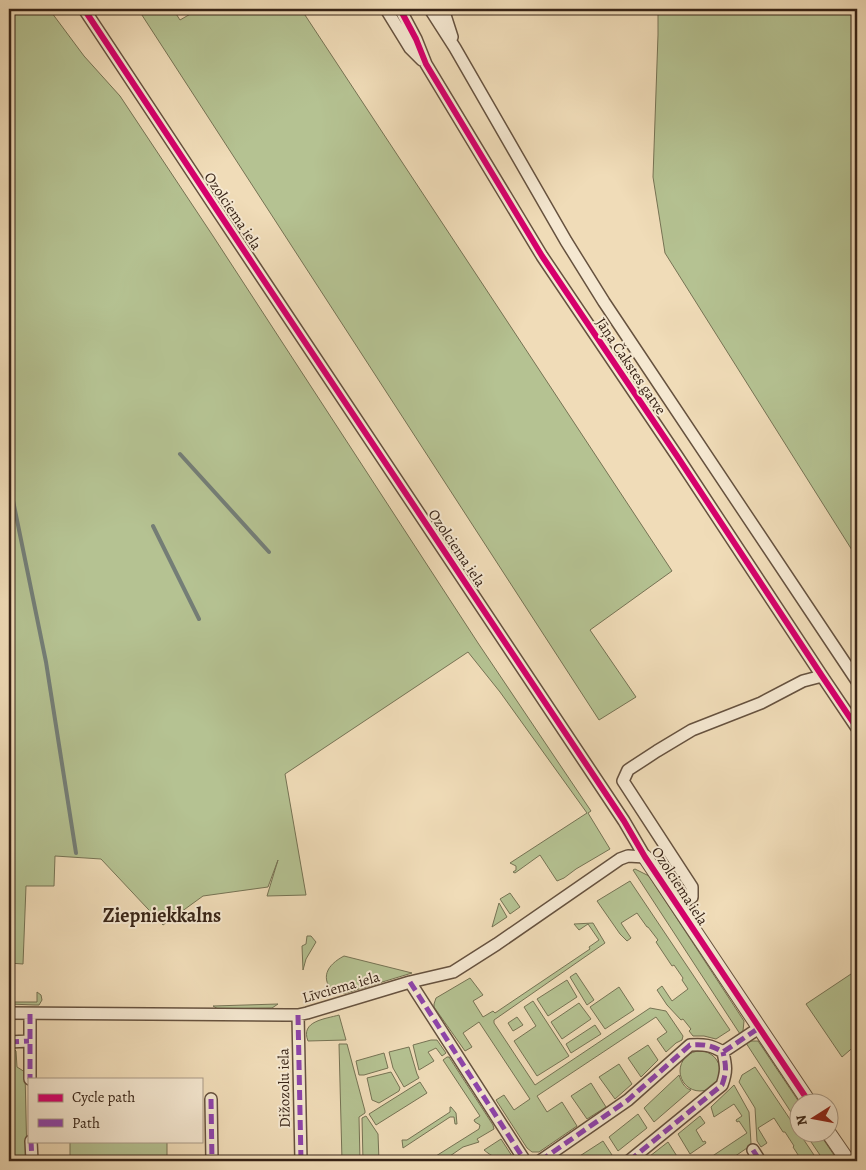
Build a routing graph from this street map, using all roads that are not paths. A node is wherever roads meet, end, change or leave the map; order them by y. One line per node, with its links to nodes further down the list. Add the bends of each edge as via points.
1 (84, 9): 11 (street, Ozolciema iela)
2 (386, 9): 7 (street, Jāņa Čakstes gatve, via 410,48)
3 (400, 9): 7 (street, Jāņa Čakstes gatve)
4 (430, 9): 6 (street, Jāņa Čakstes gatve)
5 (443, 9): 6 (street, Jāņa Čakstes gatve)
6 (455, 48): 9 (street, Jāņa Čakstes gatve, via 604,302)
7 (426, 64): 8 (street, Jāņa Čakstes gatve, via 542,256)
8 (822, 676): 10 (street, Jāņa Čakstes gatve); 12 (street, via 803,681 761,703 692,730 628,770 623,781 692,887 692,897)
9 (857, 681)
10 (857, 728)
11 (645, 857): 12 (street, Ozolciema iela); 13 (street, Līvciema iela, via 620,859 453,972)
12 (678, 906): 17 (street, Ozolciema iela)
13 (410, 982): 16 (street, Līvciema iela); 30 (street)
14 (9, 1013): 15 (street, Līvciema iela)
15 (30, 1014): 16 (street, Līvciema iela); 18 (street)
16 (298, 1015): 29 (street, Dižozolu iela)
17 (759, 1028): 20 (street); 22 (street, Ozolciema iela)
18 (29, 1041): 19 (street); 21 (street)
19 (9, 1042)
20 (722, 1052): 31 (street, via 703,1044 690,1045 628,1100); 32 (street, via 726,1064 722,1085)
21 (30, 1078)
22 (802, 1092)
23 (211, 1099): 28 (street)
24 (31, 1142): 27 (street)
25 (835, 1142): 34 (street)
26 (753, 1150): 33 (street)
27 (32, 1161)
28 (212, 1161)
29 (301, 1161)
30 (525, 1161)
31 (540, 1161)
32 (629, 1161)
33 (760, 1161)
34 (848, 1161)

